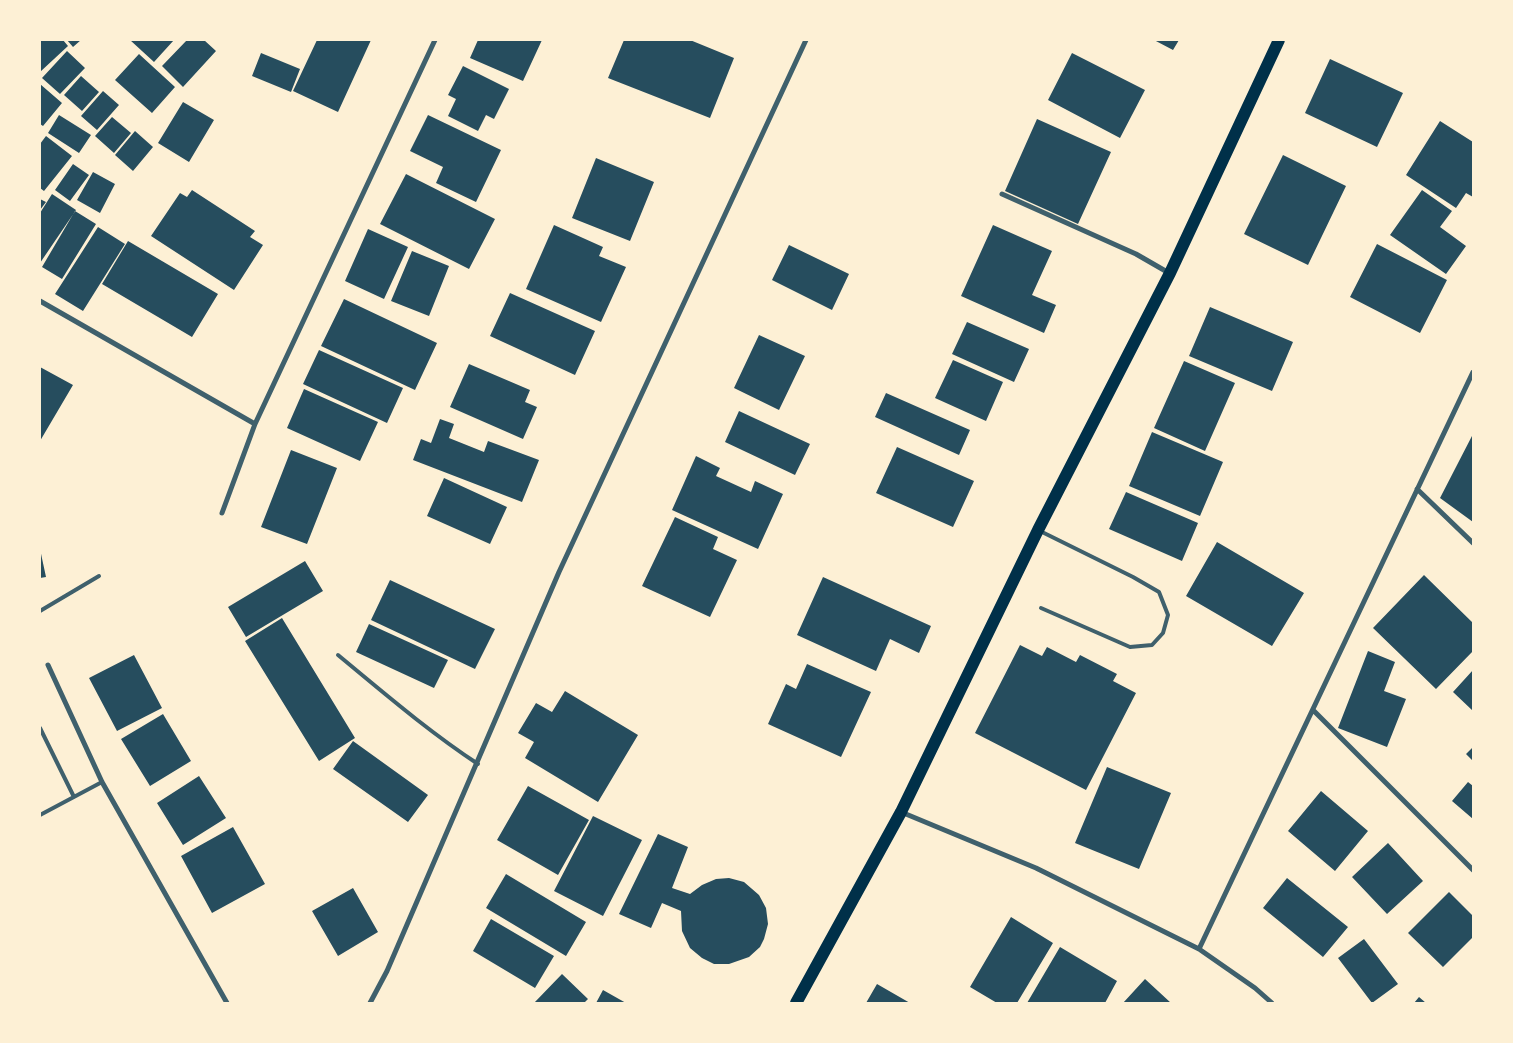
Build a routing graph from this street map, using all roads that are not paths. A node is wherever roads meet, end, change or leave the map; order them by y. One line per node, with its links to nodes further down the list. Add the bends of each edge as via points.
1 (434, 40): 8 (street)
2 (806, 40): 20 (street, via 559,572)
3 (1279, 40): 5 (main road)
4 (1002, 194): 5 (street, via 1136,254)
5 (1170, 273): 11 (main road)
6 (40, 301): 8 (street)
7 (1473, 372): 9 (street)
8 (255, 424): 10 (street)
9 (1417, 489): 12 (street); 18 (street)
10 (222, 513)
11 (1038, 530): 14 (lane, via 1159,592 1168,615 1163,633 1152,645 1130,647); 23 (main road)
12 (1473, 543)
13 (99, 576): 15 (lane)
14 (1041, 608)
15 (40, 611)
16 (338, 655): 20 (lane, via 431,731)
17 (48, 665): 21 (street)
18 (1313, 710): 25 (street); 26 (street)
19 (40, 728): 22 (lane)
20 (478, 764): 28 (street)
21 (102, 782): 22 (lane); 27 (street)
22 (74, 797): 24 (lane)
23 (901, 812): 26 (street, via 1036,868); 29 (main road)
24 (40, 816)
25 (1473, 870)
26 (1199, 949): 30 (street)
27 (227, 1003)
28 (370, 1003)
29 (796, 1003)
30 (1272, 1003)

